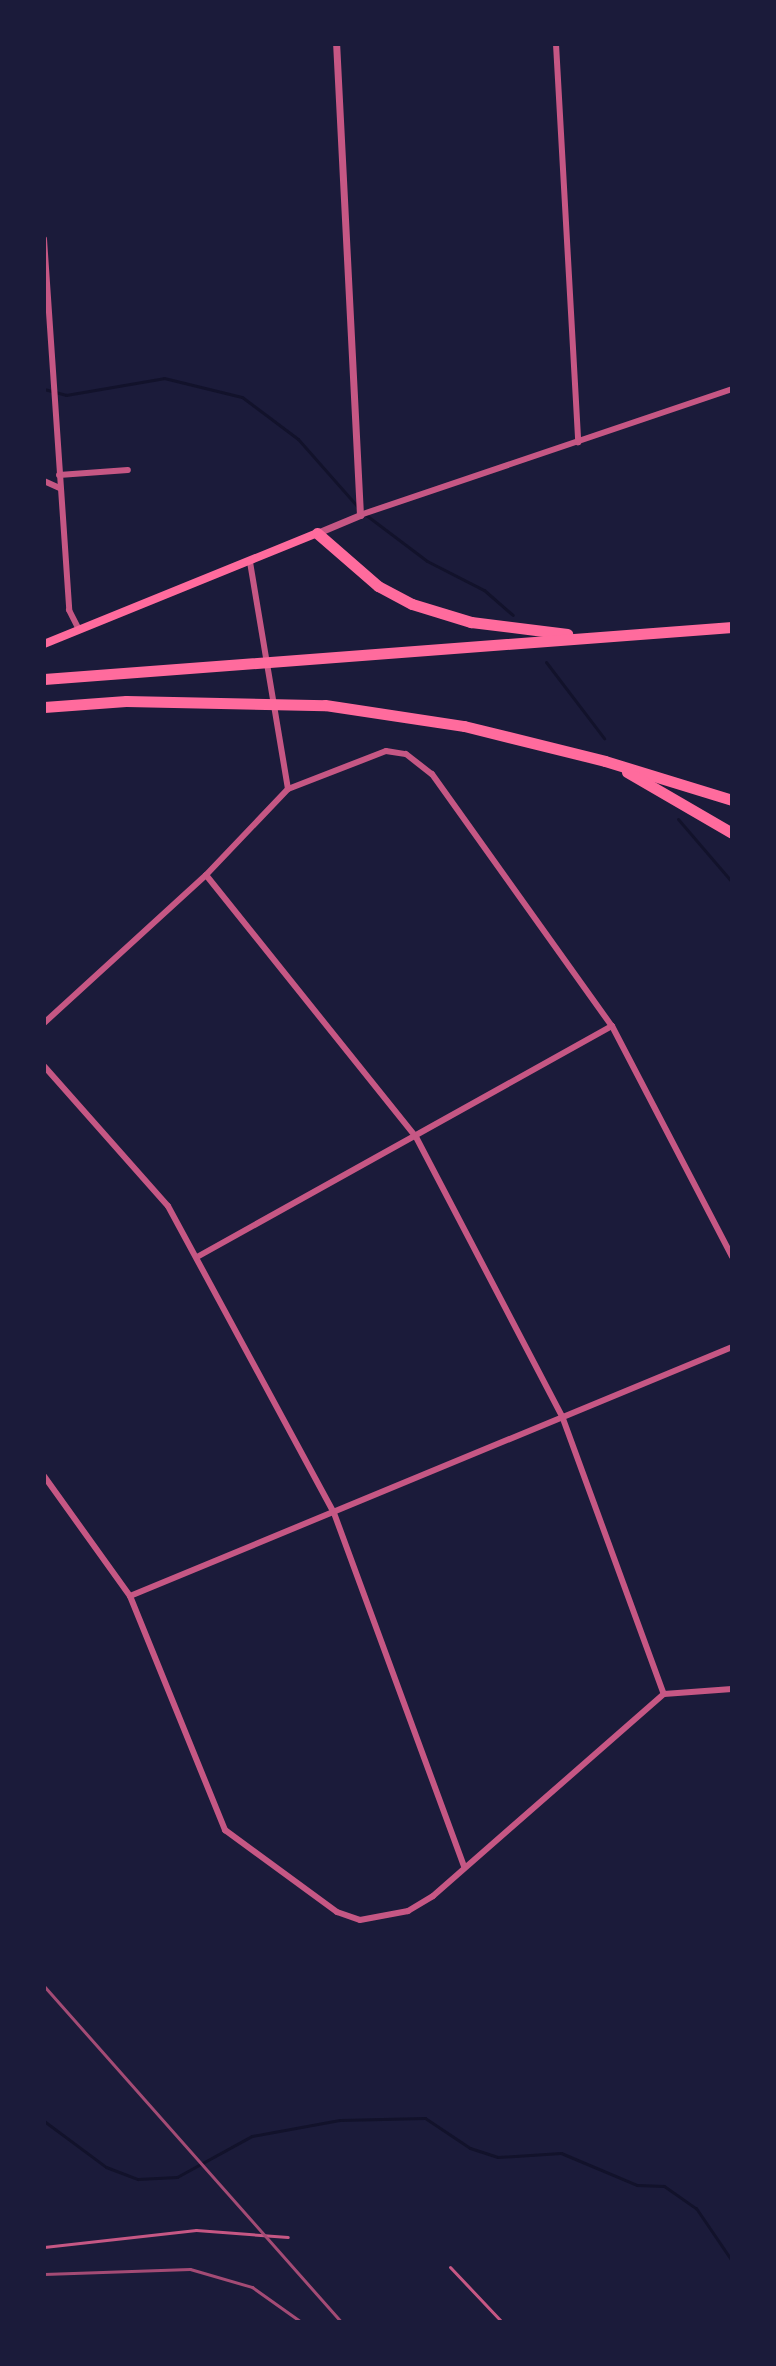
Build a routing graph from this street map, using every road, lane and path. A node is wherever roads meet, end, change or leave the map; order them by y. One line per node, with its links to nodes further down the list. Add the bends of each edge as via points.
1 (336, 44): 11 (street)
2 (556, 44): 6 (street)
3 (44, 239): 4 (street)
4 (45, 324): 8 (street)
5 (732, 389): 6 (street)
6 (578, 442): 11 (street)
7 (128, 470): 8 (street)
8 (59, 475): 10 (street)
9 (44, 481): 10 (street)
10 (60, 488): 15 (street, via 69,610)
11 (360, 515): 12 (street)
12 (317, 533): 13 (main road); 16 (highway, via 366,577 412,604 471,622)
13 (250, 562): 15 (main road); 21 (street)
14 (732, 627): 16 (highway)
15 (79, 630): 17 (main road)
16 (592, 637): 18 (highway)
17 (44, 644)
18 (44, 679)
19 (44, 707): 20 (highway, via 126,701 325,705 464,726)
20 (605, 761): 22 (highway); 23 (highway)
21 (288, 789): 24 (street); 26 (street, via 386,751 418,760)
22 (732, 800)
23 (732, 833)
24 (206, 875): 25 (street); 28 (street)
25 (44, 1023)
26 (612, 1026): 28 (street); 30 (street)
27 (44, 1066): 29 (street, via 168,1206)
28 (416, 1137): 29 (street); 32 (street)
29 (197, 1257): 34 (street)
30 (732, 1257)
31 (732, 1347): 32 (street)
32 (562, 1416): 34 (street); 37 (street)
33 (44, 1476): 35 (street)
34 (334, 1513): 35 (street); 38 (street)
35 (130, 1596): 38 (street, via 225,1830 337,1912 360,1920 382,1919 421,1904)
36 (732, 1689): 37 (street)
37 (664, 1694): 38 (street)
38 (464, 1867)
39 (288, 2237): 40 (lane, via 196,2230)
40 (44, 2247)
41 (450, 2267): 42 (lane)
42 (502, 2322)

